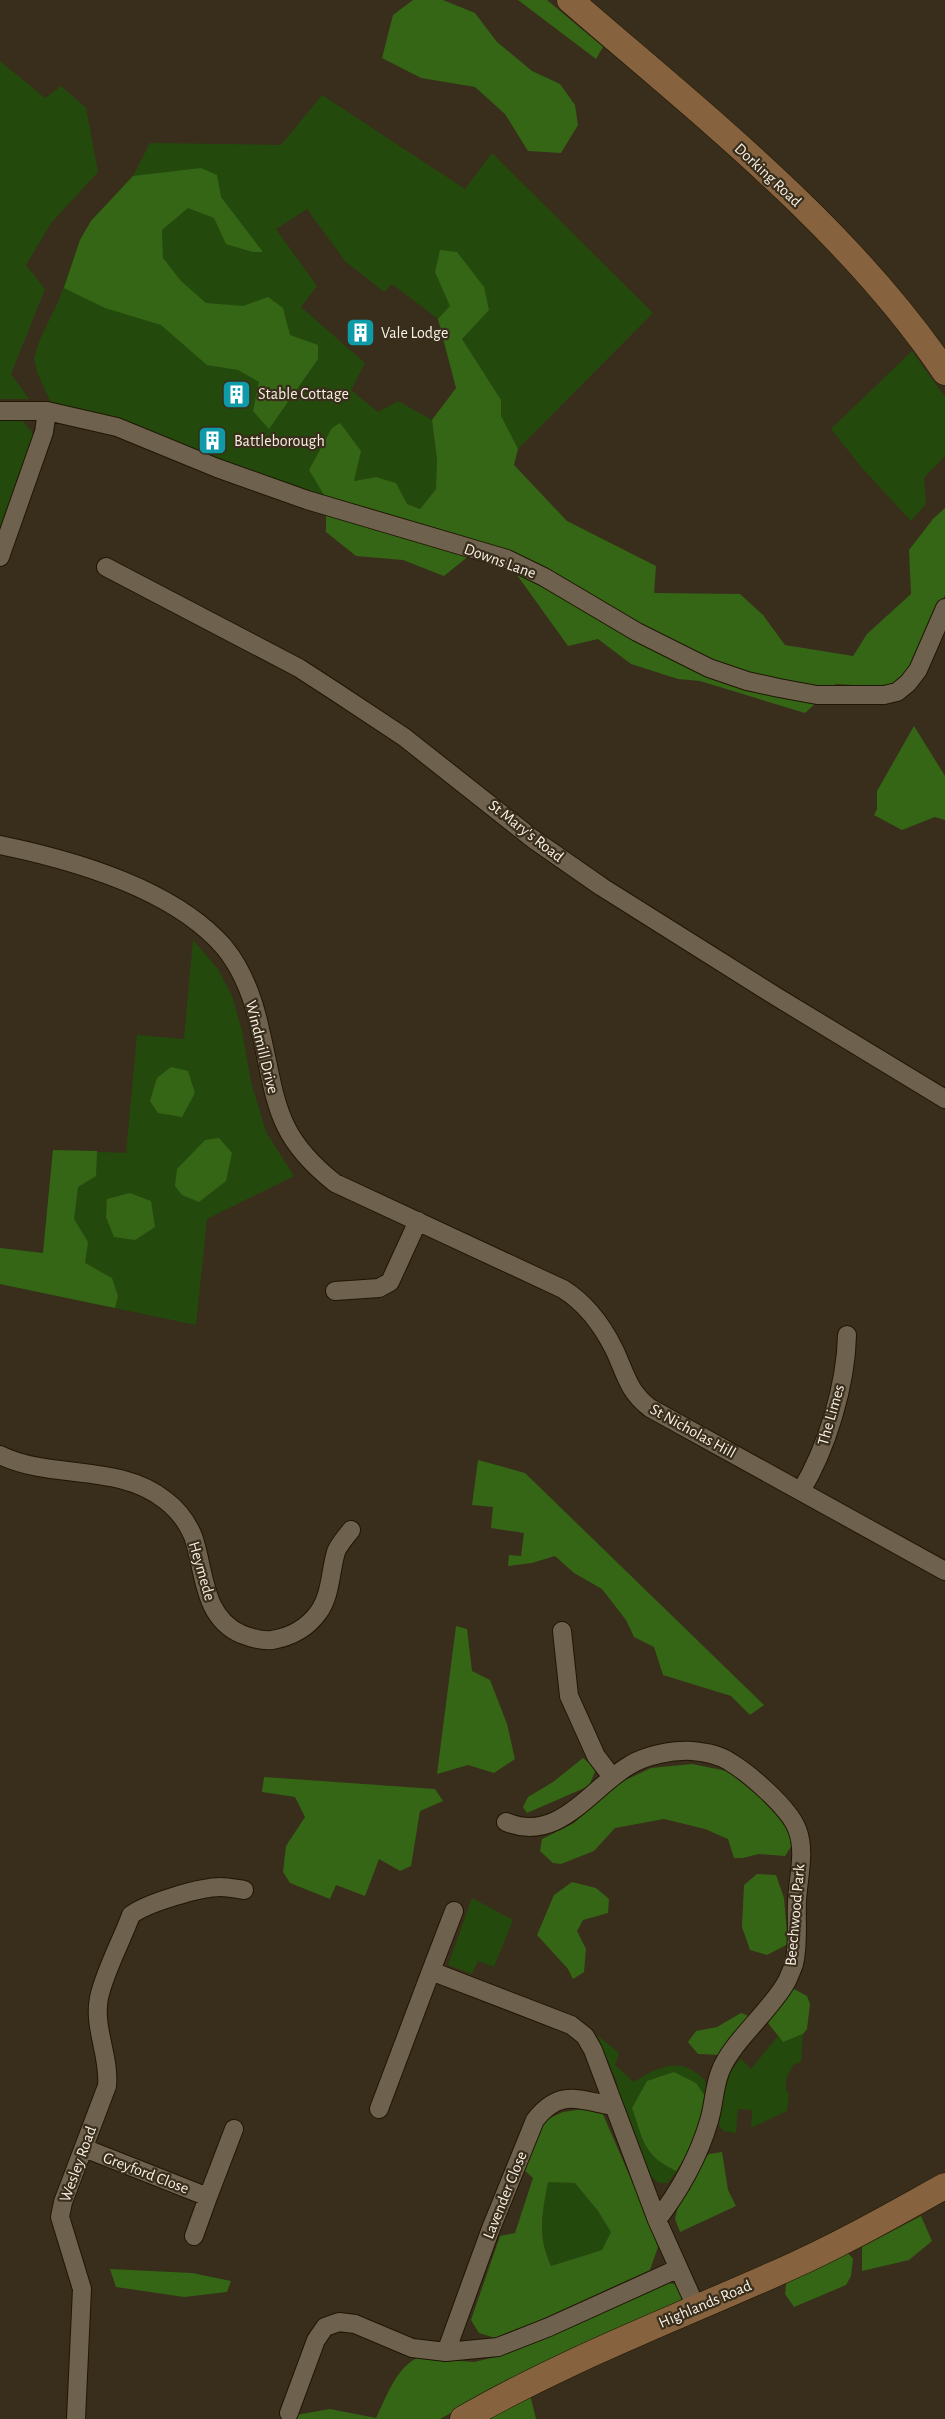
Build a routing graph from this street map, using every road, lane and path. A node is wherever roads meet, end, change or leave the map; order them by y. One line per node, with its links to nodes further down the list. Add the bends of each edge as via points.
1 (570, 0): 2 (main road, Dorking Road, via 821,225 871,278)
2 (945, 372)
3 (0, 411): 4 (street, Downs Lane)
4 (47, 411): 5 (street, via 44,432); 7 (street, Downs Lane, via 117,427 307,500 507,560 647,637 709,668 747,681 817,695 897,692 918,670)
5 (0, 557)
6 (106, 567): 9 (street, St Mary's Road, via 299,668 404,737 533,839 612,893)
7 (945, 608)
8 (0, 845): 10 (street, Windmill Drive, via 79,864 118,879 158,898 204,928 224,947 252,998 276,1106 300,1150 335,1183)
9 (945, 1099)
10 (418, 1221): 11 (street, via 390,1282 379,1288); 14 (street, St Nicholas Hill, via 538,1275 577,1297 603,1329 638,1399)
11 (335, 1291)
12 (848, 1335): 14 (street, The Limes, via 845,1368 832,1415 816,1466)
13 (0, 1455): 15 (street, Heymede, via 22,1463 118,1480 165,1500 185,1521 192,1536 214,1609 237,1632 251,1638 282,1638 309,1623 326,1598 337,1550)
14 (801, 1491): 16 (street, St Nicholas Hill)
15 (351, 1530)
16 (945, 1571)
17 (562, 1630): 18 (street, via 569,1696 596,1756)
18 (612, 1777): 19 (street, Beechwood Park, via 559,1819 539,1827 521,1828); 29 (street, Beechwood Park, via 632,1764 675,1752 708,1754 729,1761 789,1815 798,1830 801,1851 794,1964 777,1997 720,2072 700,2147)
19 (506, 1822)
20 (244, 1890): 26 (street, Wesley Road, via 220,1887 156,1902 131,1915 99,1998 108,2086)
21 (454, 1911): 22 (street)
22 (431, 1971): 23 (street, via 570,2025 585,2036); 24 (street)
23 (613, 2106): 29 (street); 33 (street, Lavender Close, via 577,2098 560,2099 546,2106 535,2120)
24 (379, 2109)
25 (234, 2129): 28 (street, Greyford Close)
26 (84, 2148): 28 (street, Greyford Close); 35 (street, Wesley Road, via 60,2217 82,2289)
27 (945, 2186): 32 (main road, Highlands Road, via 789,2268)
28 (208, 2197): 30 (street, Greyford Close)
29 (657, 2220): 31 (street)
30 (194, 2236)
31 (677, 2269): 32 (street); 33 (street, via 498,2347)
32 (696, 2307): 36 (main road, Highlands Road, via 510,2392)
33 (446, 2352): 34 (street, via 412,2348 355,2324 332,2324 316,2340)
34 (289, 2413)
35 (76, 2419)
36 (463, 2419)

